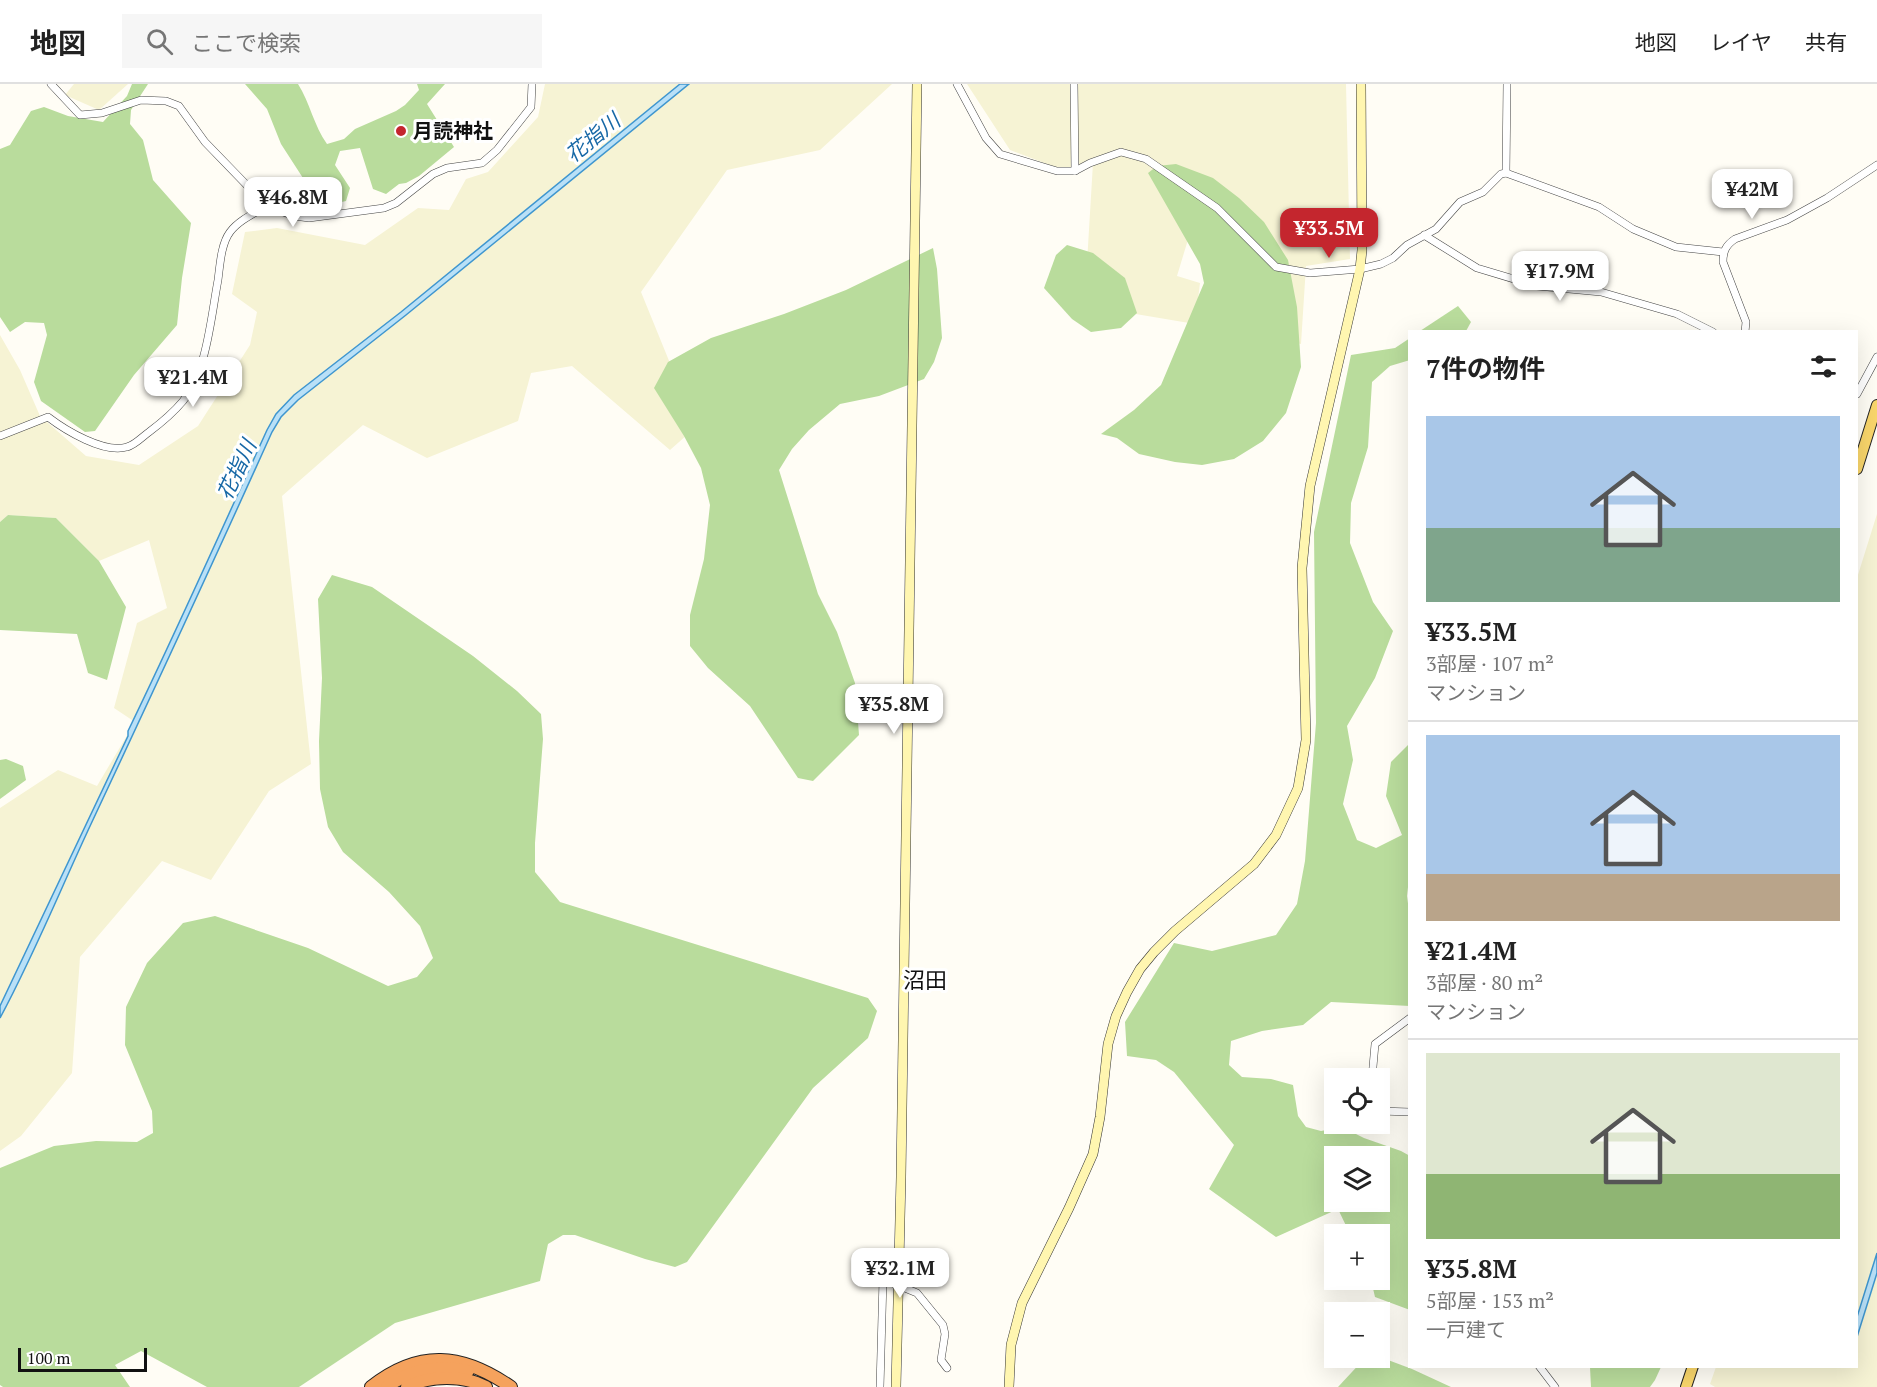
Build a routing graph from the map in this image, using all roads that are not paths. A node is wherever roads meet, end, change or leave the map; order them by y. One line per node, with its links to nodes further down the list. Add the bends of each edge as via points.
1 (51, 84): 11 (street, via 80,115 102,113 141,100 179,106 205,142)
2 (532, 84): 11 (street, via 531,106 497,150 482,163 433,174 396,203 363,212 309,218)
3 (917, 84): 26 (street)
4 (957, 84): 9 (street, via 986,138 1000,154 1058,171)
5 (1074, 84): 9 (street)
6 (1361, 84): 14 (street)
7 (1507, 84): 10 (street)
8 (1877, 165): 13 (street, via 1787,220 1735,239)
9 (1075, 171): 14 (street, via 1121,152 1146,159 1217,208 1276,267 1310,273)
10 (1506, 173): 12 (street, via 1484,192 1460,202 1436,230); 13 (street, via 1599,207 1633,229 1676,247)
11 (267, 206): 20 (street, via 229,233 195,381 162,423 123,448 84,439 48,417)
12 (1424, 235): 14 (street, via 1381,264); 15 (street, via 1477,268 1537,286 1601,292 1677,314)
13 (1723, 252): 16 (street)
14 (1360, 269): 38 (street, via 1310,486 1302,568 1306,740 1298,788 1276,834 1254,864 1154,952 1127,992 1108,1044 1093,1154 1022,1304 1011,1345)
15 (1709, 330)
16 (1745, 330)
17 (1877, 357): 18 (street)
18 (1858, 392)
19 (1877, 405): 21 (main road)
20 (0, 436)
21 (1858, 466)
22 (1408, 1019): 23 (street, via 1375,1044)
23 (1373, 1068)
24 (1390, 1112): 25 (street)
25 (1408, 1113)
26 (898, 1284): 27 (street, via 917,1293 943,1325 941,1360); 36 (street, via 884,1279); 37 (street)
27 (947, 1368)
28 (1541, 1368): 39 (street)
29 (1692, 1368): 40 (main road)
30 (371, 1387): 35 (highway, via 401,1368 436,1360 477,1367)
31 (387, 1387): 34 (highway, via 410,1374 432,1369 474,1373)
32 (407, 1387): 33 (highway, via 446,1379)
33 (486, 1387)
34 (503, 1387)
35 (511, 1387)
36 (880, 1387)
37 (896, 1387)
38 (1009, 1387)
39 (1555, 1387)
40 (1686, 1387)

